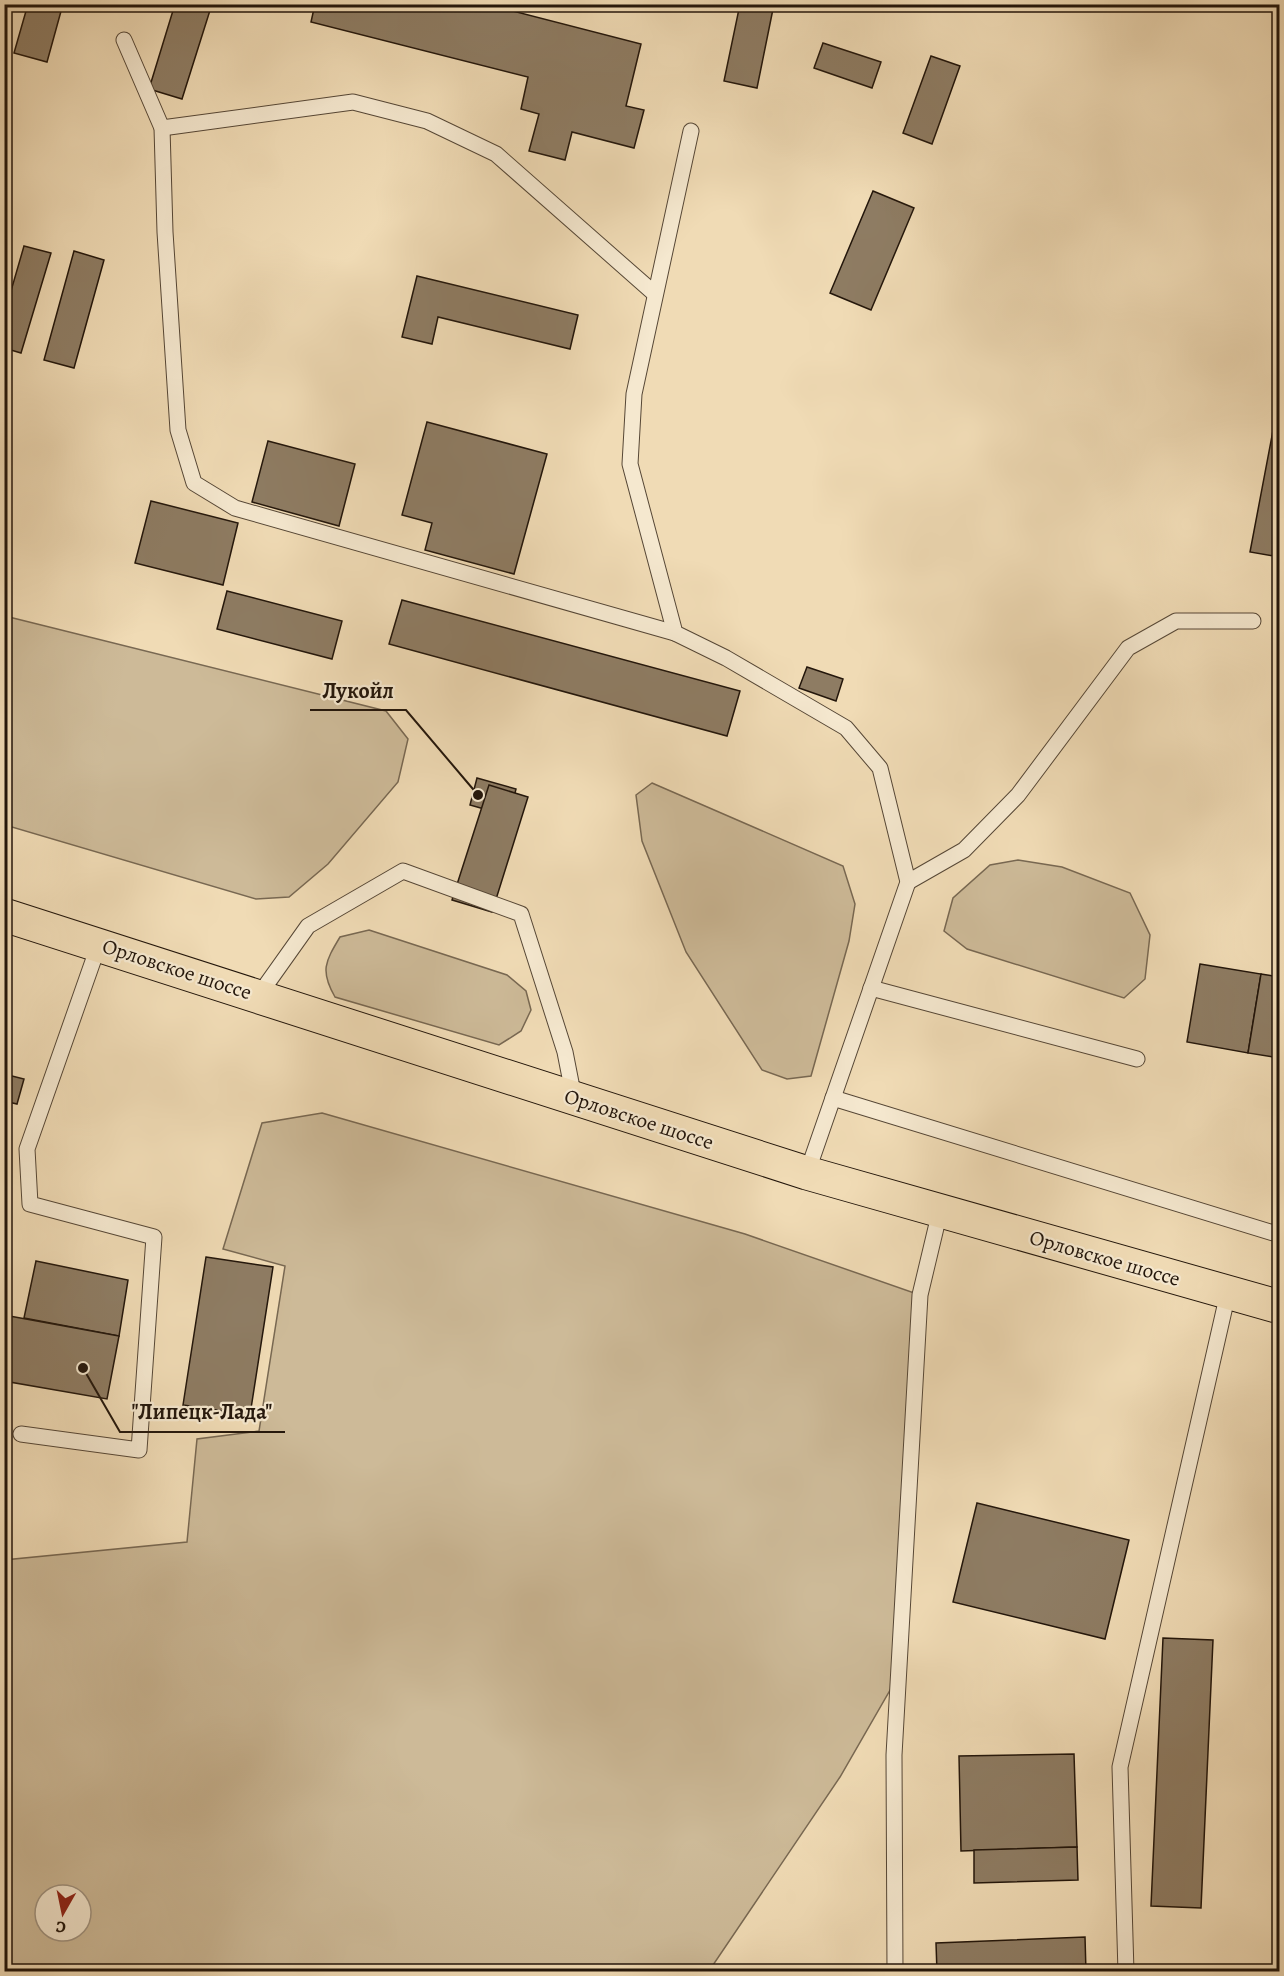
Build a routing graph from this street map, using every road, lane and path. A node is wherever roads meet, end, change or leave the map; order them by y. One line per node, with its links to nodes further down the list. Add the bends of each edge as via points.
1 (124, 40): 2 (lane)
2 (162, 128): 4 (lane, via 353,102 427,121 496,154); 6 (lane, via 178,430 194,483 235,508)
3 (691, 131): 4 (lane)
4 (655, 294): 6 (lane, via 634,394 630,464)
5 (1253, 621): 7 (lane, via 1176,621 1128,648 1018,795 964,850)
6 (675, 633): 7 (lane, via 846,728 880,768)
7 (908, 882): 10 (lane)
8 (4, 915): 9 (highway, Орловское шоссе)
9 (99, 944): 11 (highway, Орловское шоссе); 20 (lane, via 27,1149 30,1204 154,1237 139,1450)
10 (871, 988): 12 (lane); 14 (lane)
11 (259, 995): 13 (highway, Орловское шоссе); 13 (lane, via 308,926 403,871 521,914 565,1052)
12 (1137, 1059)
13 (574, 1098): 15 (highway, Орловское шоссе)
14 (833, 1098): 15 (lane); 17 (lane)
15 (807, 1173): 16 (highway, Орловское шоссе)
16 (940, 1211): 18 (highway, Орловское шоссе); 21 (lane, via 920,1295 894,1755)
17 (1280, 1235)
18 (1228, 1293): 19 (highway, Орловское шоссе); 22 (lane, via 1120,1767)
19 (1280, 1307)
20 (21, 1434)
21 (895, 1971)
22 (1126, 1971)

